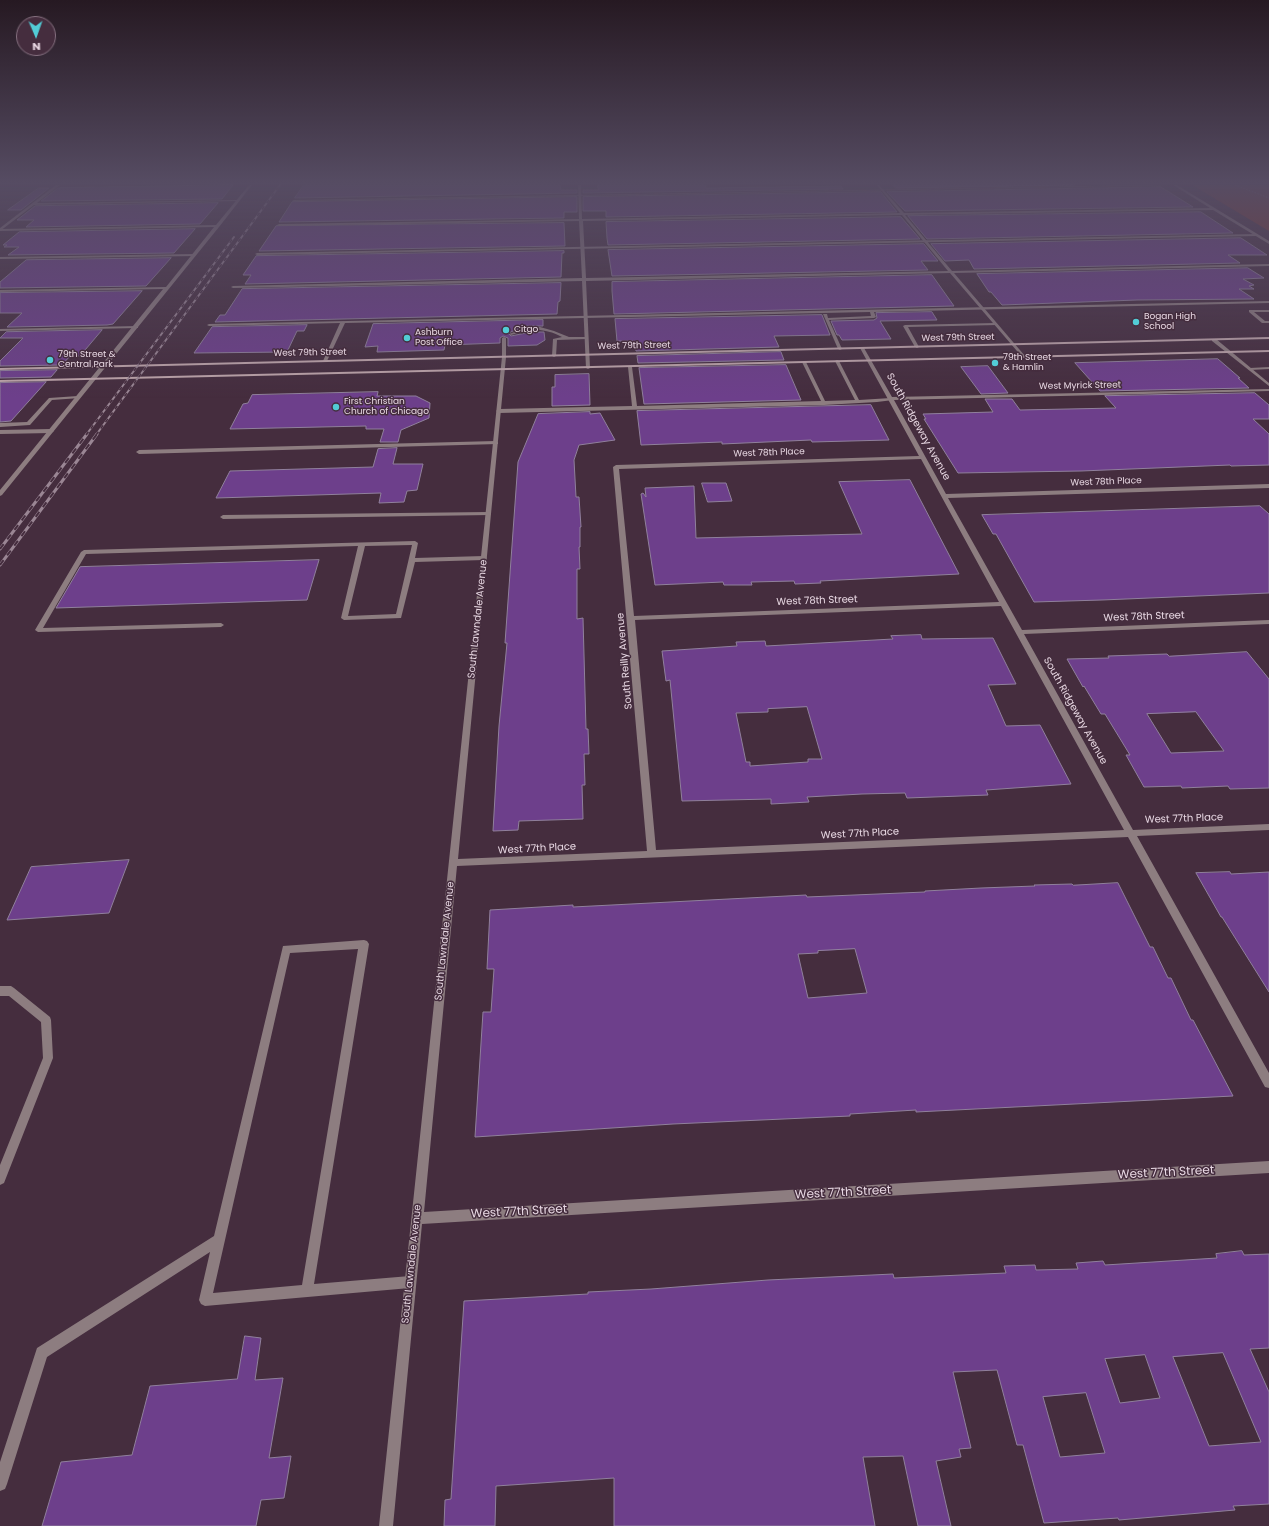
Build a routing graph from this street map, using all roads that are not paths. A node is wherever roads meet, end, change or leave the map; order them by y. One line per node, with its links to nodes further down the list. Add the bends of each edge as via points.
1 (116, 256): 5 (street)
2 (193, 256): 10 (street)
3 (583, 256): 8 (street)
4 (939, 256): 7 (street)
5 (0, 258)
6 (1269, 265): 7 (street)
7 (952, 272): 8 (street); 13 (street)
8 (584, 280): 9 (street); 17 (street)
9 (233, 287)
10 (167, 288): 11 (street); 23 (street)
11 (0, 292)
12 (1269, 302): 13 (street)
13 (982, 308): 14 (street); 21 (street)
14 (872, 311): 16 (street); 18 (street, via 874,317)
15 (1269, 311): 20 (street, via 1250,311 1264,322)
16 (824, 312): 17 (street); 18 (street)
17 (586, 317): 19 (street); 28 (street)
18 (827, 319): 34 (street)
19 (343, 322): 22 (street); 41 (street)
20 (1269, 322)
21 (994, 324): 31 (street); 32 (street, via 905,326)
22 (209, 325)
23 (136, 327): 24 (street); 45 (street)
24 (0, 330)
25 (511, 334): 27 (street, via 533,328 544,329)
26 (504, 338): 39 (street, South Lawndale Avenue)
27 (567, 338): 28 (street); 38 (street, via 555,339)
28 (586, 338): 37 (street)
29 (1269, 338): 30 (main road, West 79th Street)
30 (1214, 340): 31 (main road, West 79th Street); 36 (street)
31 (1012, 345): 32 (main road, West 79th Street); 40 (street)
32 (916, 347): 33 (main road, West 79th Street)
33 (862, 348): 34 (main road, West 79th Street); 42 (street, South Ridgeway Avenue)
34 (840, 349): 37 (main road, West 79th Street)
35 (1269, 351): 36 (main road, West 79th Street)
36 (1229, 352): 40 (main road, West 79th Street); 50 (street)
37 (587, 355): 38 (main road, West 79th Street); 47 (street)
38 (554, 356): 39 (main road, West 79th Street)
39 (504, 357): 41 (main road, West 79th Street); 51 (street, South Lawndale Avenue)
40 (1023, 357): 42 (main road, West 79th Street)
41 (325, 361): 45 (main road, West 79th Street)
42 (869, 361): 44 (main road, West 79th Street); 57 (street, South Ridgeway Avenue)
43 (804, 362): 44 (main road, West 79th Street); 46 (main road, West 79th Street); 59 (street)
44 (837, 362): 58 (street)
45 (103, 366): 49 (main road, West 79th Street); 52 (street)
46 (630, 367): 47 (main road, West 79th Street); 60 (street)
47 (588, 368): 51 (main road, West 79th Street)
48 (1269, 368): 50 (street)
49 (0, 369)
50 (1250, 369): 54 (street)
51 (503, 370): 52 (main road, West 79th Street); 61 (street, South Lawndale Avenue)
52 (93, 379): 53 (main road, West 79th Street); 56 (street)
53 (0, 381)
54 (1269, 385)
55 (1269, 390): 57 (street, West Myrick Street)
56 (78, 397): 62 (street, via 51,399 28,424); 63 (street)
57 (891, 399): 58 (street, West Myrick Street); 67 (street, South Ridgeway Avenue)
58 (858, 402): 59 (street, West Myrick Street)
59 (824, 403): 60 (street, West Myrick Street)
60 (635, 408): 61 (street, West Myrick Street)
61 (499, 411): 65 (street, South Lawndale Avenue)
62 (0, 425)
63 (51, 431): 64 (street); 70 (street)
64 (0, 432)
65 (496, 443): 66 (street); 73 (street, South Lawndale Avenue)
66 (140, 452)
67 (923, 458): 68 (street, West 78th Place); 72 (street, South Ridgeway Avenue)
68 (616, 467): 79 (street, South Reilly Avenue)
69 (1269, 486): 72 (street, West 78th Place)
70 (2, 489): 71 (street)
71 (0, 494)
72 (944, 496): 78 (street, South Ridgeway Avenue)
73 (488, 514): 74 (street); 76 (street, South Lawndale Avenue)
74 (223, 517)
75 (362, 544): 77 (street, via 415,543); 77 (street, via 344,618 399,616); 81 (street, via 84,552 38,630)
76 (484, 558): 77 (street); 86 (street, South Lawndale Avenue)
77 (412, 560)
78 (1004, 604): 79 (street, West 78th Street); 82 (street, South Ridgeway Avenue)
79 (631, 618): 85 (street, South Reilly Avenue)
80 (1269, 622): 82 (street, West 78th Street)
81 (221, 625)
82 (1019, 632): 84 (street, South Ridgeway Avenue)
83 (1269, 827): 84 (street, West 77th Place)
84 (1131, 833): 85 (street, West 77th Place); 88 (street, South Ridgeway Avenue)
85 (652, 854): 86 (street, West 77th Place)
86 (453, 863): 91 (street, South Lawndale Avenue)
87 (0, 991): 90 (street, via 11,991 46,1020 48,1058)
88 (1269, 1083)
89 (1269, 1167): 91 (street, West 77th Street)
90 (0, 1179)
91 (417, 1218): 93 (street, South Lawndale Avenue)
92 (218, 1240): 94 (street, via 205,1300); 94 (street, via 286,949 364,944); 95 (street, via 42,1353)
93 (410, 1282): 94 (street); 96 (street, South Lawndale Avenue)
94 (307, 1291)
95 (0, 1484)
96 (386, 1526)

